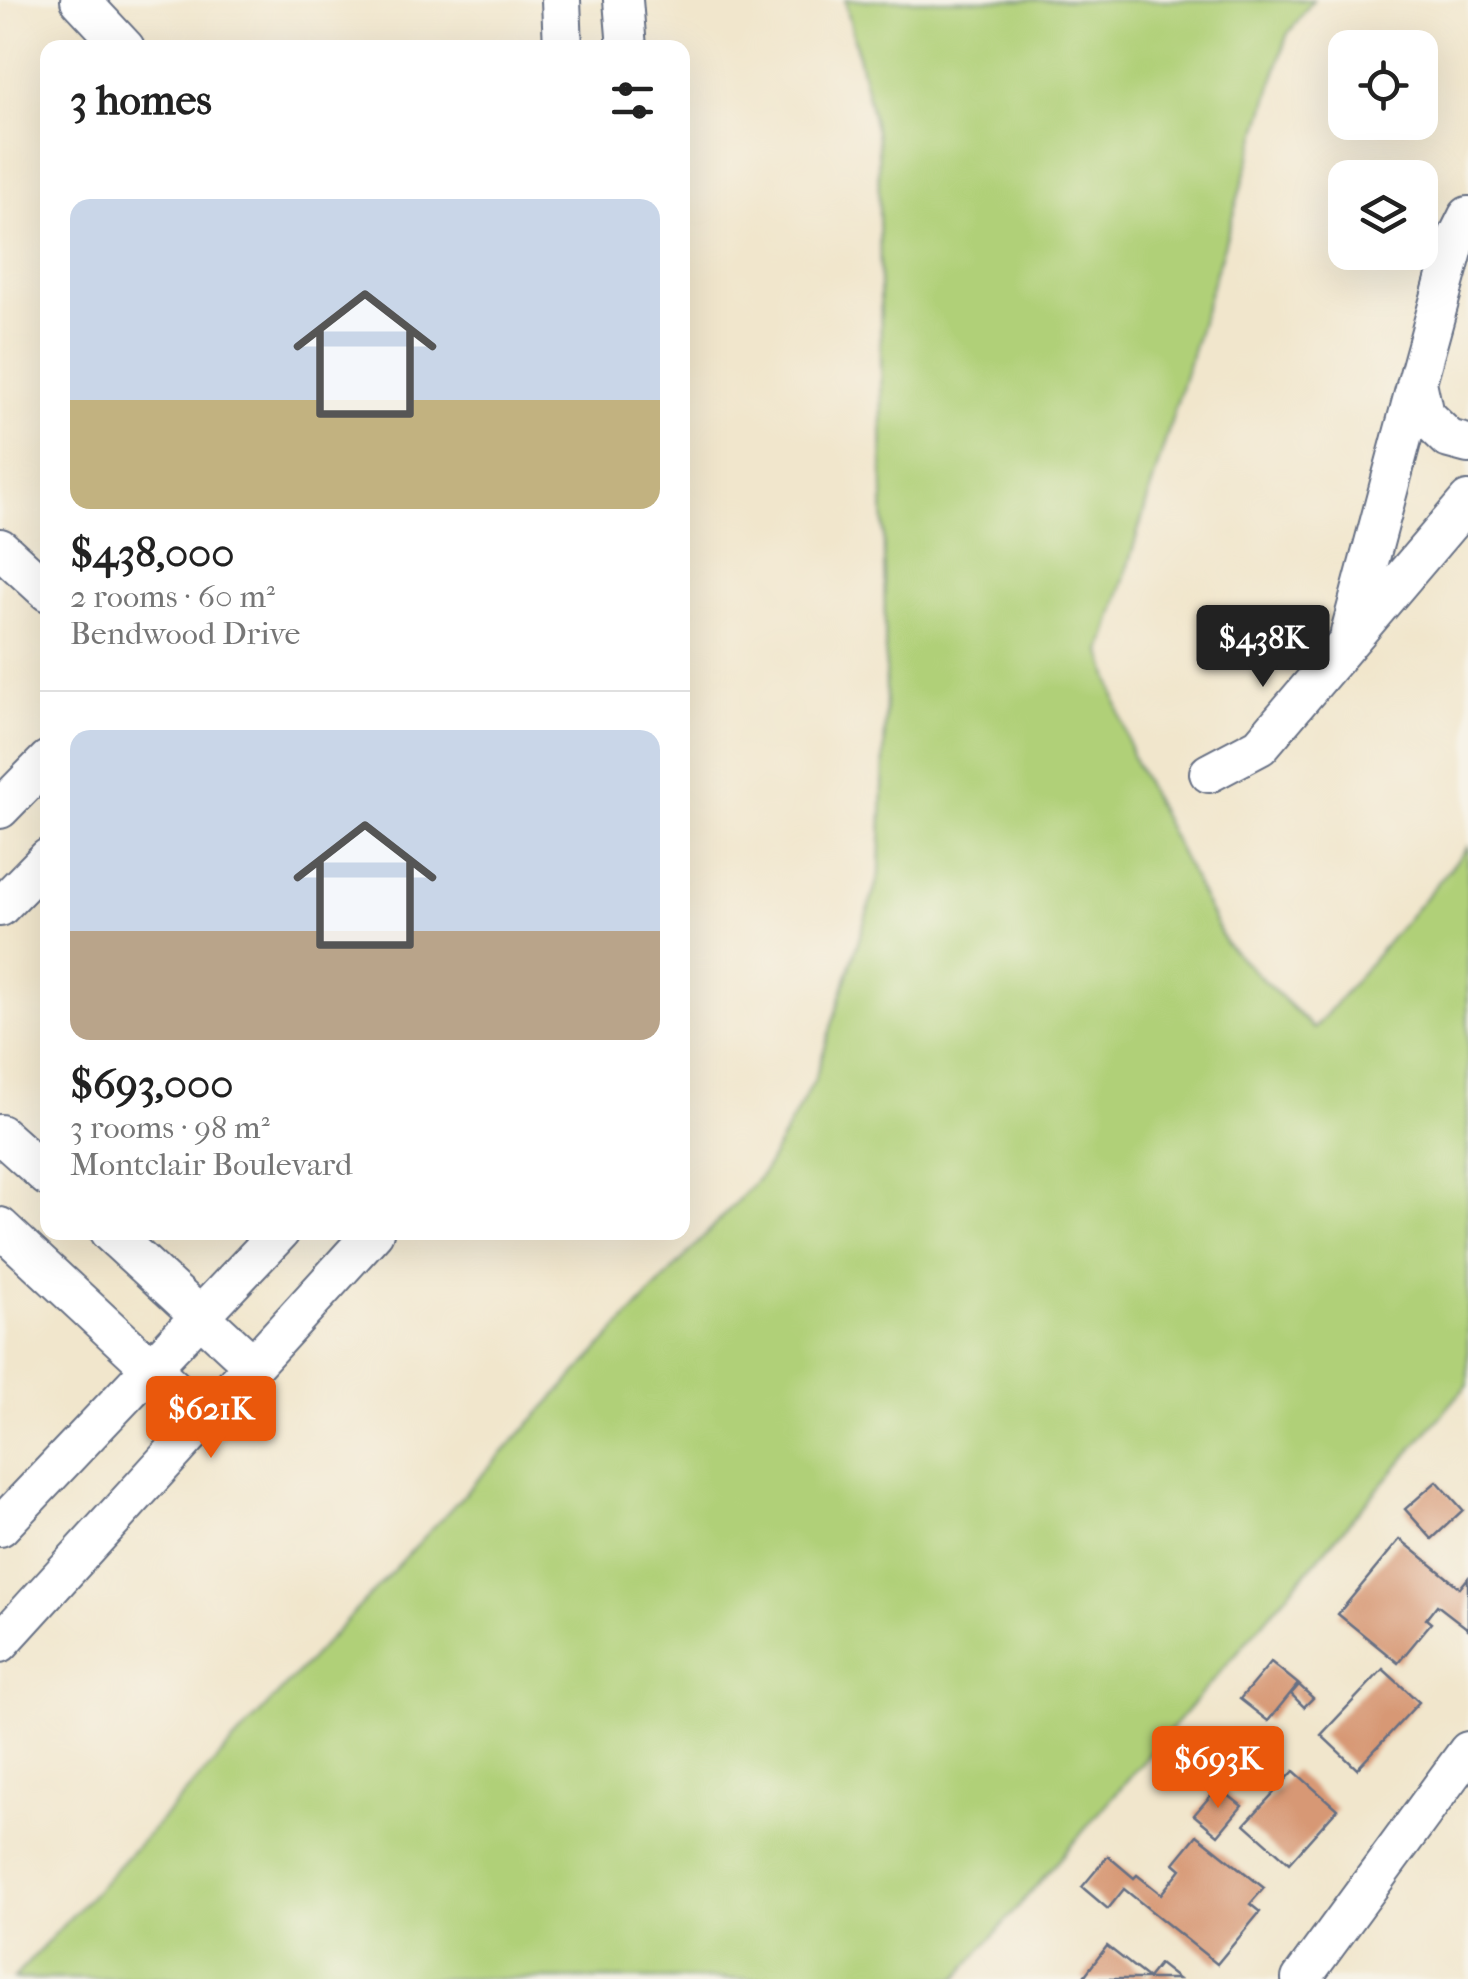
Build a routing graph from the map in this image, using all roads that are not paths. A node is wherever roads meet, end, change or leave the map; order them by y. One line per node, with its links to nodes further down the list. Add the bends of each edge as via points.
1 (80, 0): 4 (street)
2 (561, 0): 5 (street)
3 (623, 0): 6 (street)
4 (118, 40)
5 (563, 40)
6 (626, 40)
7 (1468, 216): 8 (street)
8 (1417, 382): 9 (street, via 1424,415 1449,438); 13 (street)
9 (1468, 444)
10 (1468, 501): 13 (street)
11 (0, 548): 12 (street)
12 (40, 585)
13 (1346, 645): 15 (street, via 1260,746)
14 (40, 768): 16 (street)
15 (1209, 773)
16 (0, 810)
17 (40, 866): 18 (street)
18 (0, 907)
19 (0, 1134): 20 (street)
20 (40, 1170)
21 (0, 1227): 27 (street)
22 (117, 1240): 25 (street)
23 (272, 1240): 25 (street)
24 (367, 1240): 26 (street)
25 (200, 1316): 26 (street); 27 (street)
26 (252, 1364): 28 (street)
27 (150, 1367): 28 (street); 29 (street)
28 (204, 1418): 30 (street)
29 (0, 1527)
30 (0, 1644)
31 (1468, 1752): 32 (street)
32 (1301, 1979)

